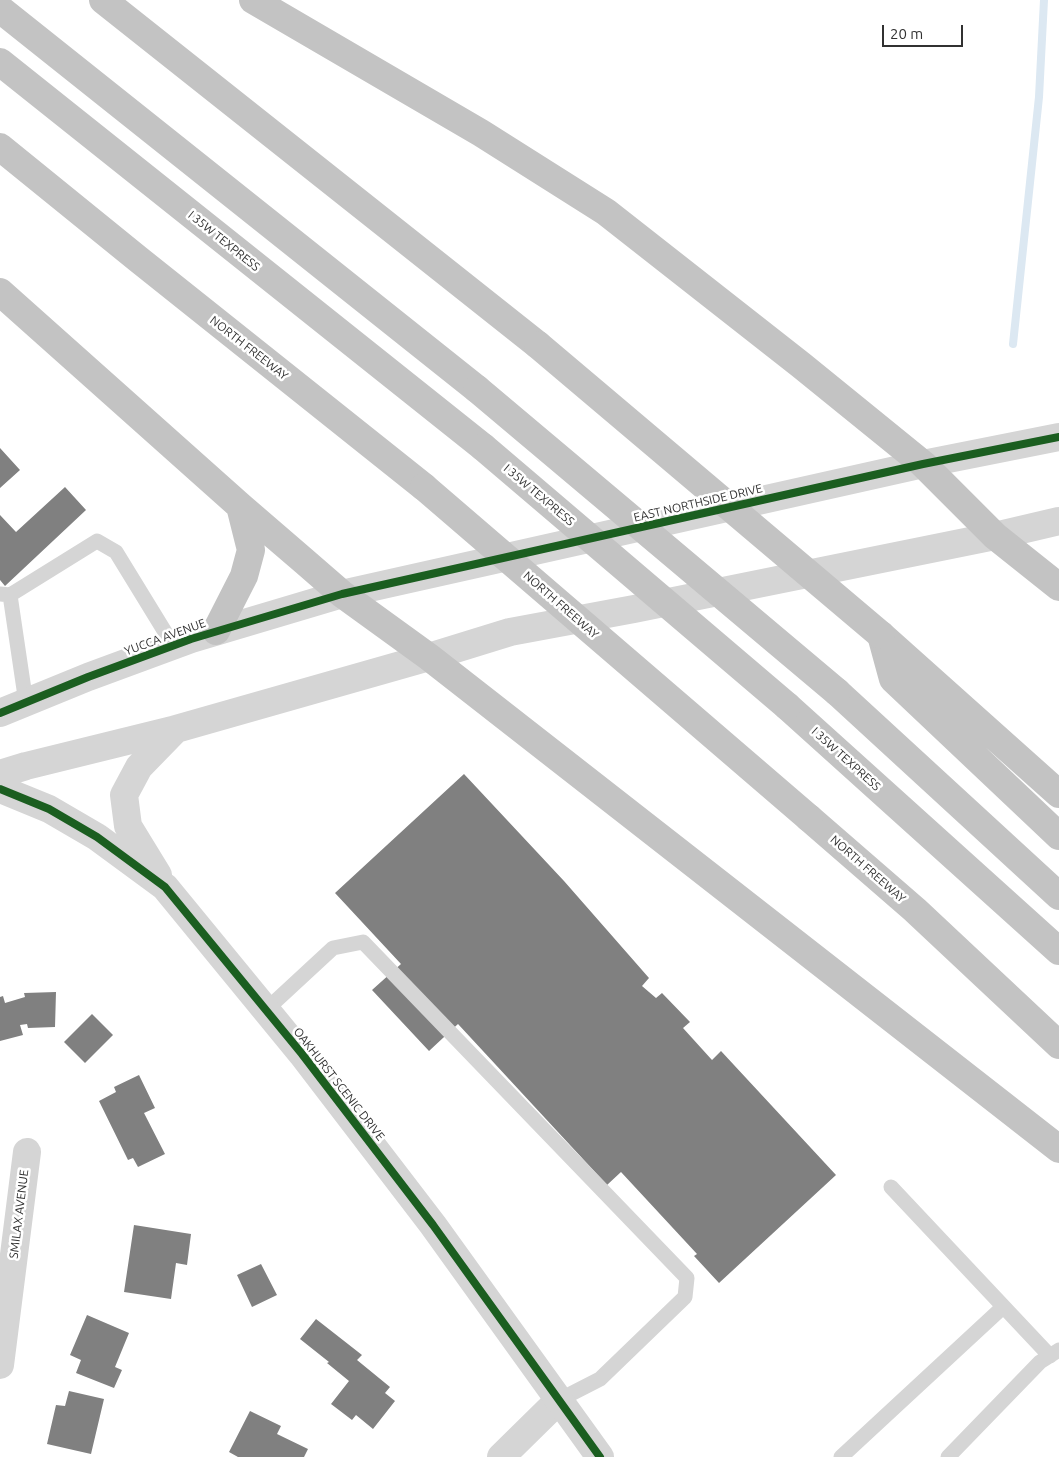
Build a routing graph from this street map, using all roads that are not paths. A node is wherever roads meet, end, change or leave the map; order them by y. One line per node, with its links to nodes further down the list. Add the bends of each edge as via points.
1 (103, 0): 16 (highway, bridge, via 538,345)
2 (253, 0): 8 (highway, via 481,133 606,212)
3 (0, 9): 27 (highway, bridge, via 477,389 837,692)
4 (0, 62): 28 (highway, I 35W TEXPRESS, bridge, via 483,448 787,706)
5 (0, 147): 30 (highway, NORTH FREEWAY, bridge, via 424,487 915,910)
6 (0, 292): 9 (highway)
7 (1059, 437): 8 (street, EAST NORTHSIDE DRIVE)
8 (923, 464): 11 (highway); 13 (street, EAST NORTHSIDE DRIVE)
9 (240, 506): 13 (highway); 15 (highway, via 251,550 244,576)
10 (1059, 521): 11 (street)
11 (995, 536): 12 (highway); 18 (street, via 510,632)
12 (1059, 587)
13 (342, 594): 15 (street, YUCCA AVENUE); 18 (highway)
14 (5, 595): 17 (lane, via 97,541 116,552); 19 (lane)
15 (216, 631): 17 (street, YUCCA AVENUE)
16 (882, 635): 24 (highway); 25 (highway, via 893,679)
17 (173, 645): 19 (street, YUCCA AVENUE)
18 (429, 657): 21 (street); 31 (highway)
19 (26, 703): 20 (street, YUCCA AVENUE)
20 (0, 713)
21 (176, 729): 22 (street); 26 (street, via 139,767 124,795 128,826)
22 (0, 774)
23 (0, 789): 26 (street, OAKHURST SCENIC DRIVE, via 49,809 89,832)
24 (1059, 794)
25 (1059, 836)
26 (165, 887): 29 (street, OAKHURST SCENIC DRIVE)
27 (1059, 896)
28 (1059, 951)
29 (266, 1010): 37 (street, OAKHURST SCENIC DRIVE, via 433,1225); 37 (lane, via 333,948 363,942 687,1278 685,1297 600,1379)
30 (1059, 1045)
31 (1059, 1148)
32 (26, 1152): 36 (street, SMILAX AVENUE)
33 (891, 1187): 34 (lane)
34 (1003, 1307): 35 (lane); 40 (lane)
35 (1054, 1353): 41 (lane, via 1040,1362)
36 (0, 1366)
37 (559, 1400): 38 (street); 39 (street, OAKHURST SCENIC DRIVE)
38 (501, 1457)
39 (600, 1457)
40 (840, 1457)
41 (948, 1457)

